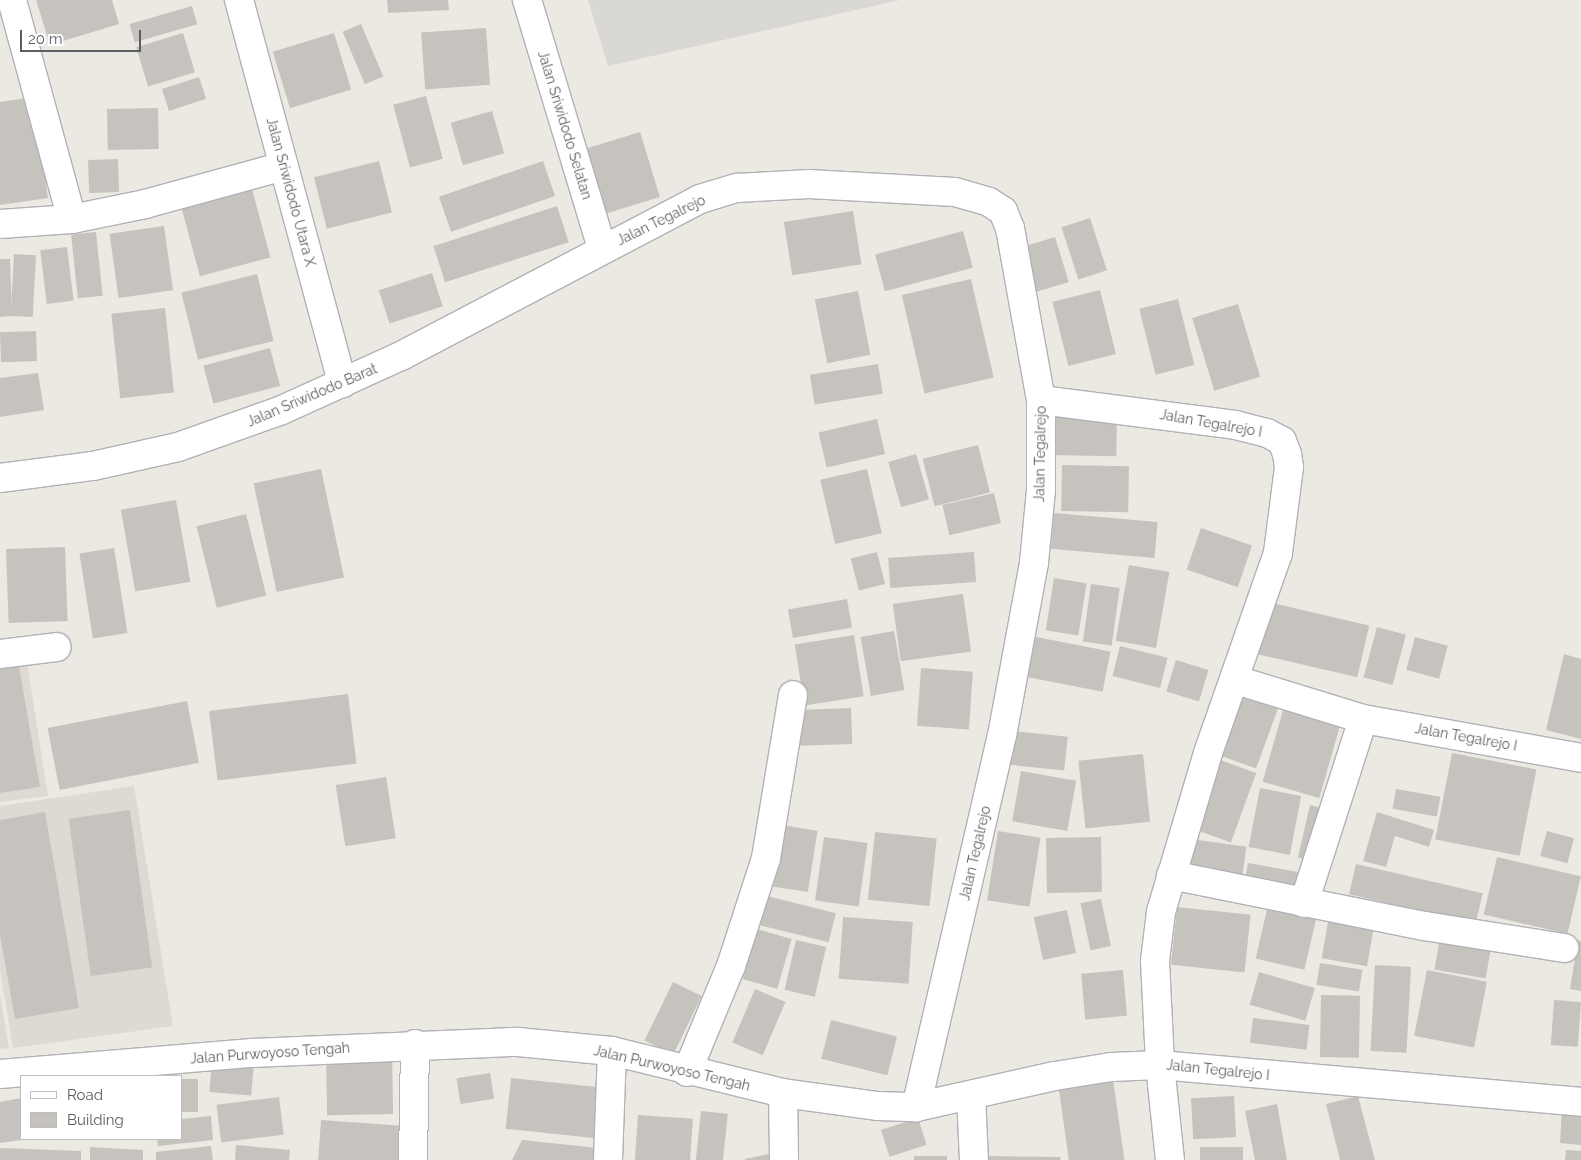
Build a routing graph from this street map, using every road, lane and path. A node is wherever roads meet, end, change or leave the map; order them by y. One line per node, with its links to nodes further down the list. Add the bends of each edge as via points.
1 (12, 0): 5 (street)
2 (239, 0): 4 (street, Jalan Sriwidodo Utara X)
3 (527, 0): 7 (street, Jalan Sriwidodo Selatan)
4 (284, 166): 5 (street, via 145,204); 8 (street, Jalan Sriwidodo Utara X)
5 (72, 219): 6 (street)
6 (0, 224)
7 (602, 249): 8 (street, Jalan Sriwidodo Barat, via 410,352); 9 (street, Jalan Tegalrejo, via 700,199 737,188 819,184 955,192 989,202 1003,212 1010,228)
8 (342, 383): 10 (street, Jalan Sriwidodo Barat, via 282,410 178,447 92,466)
9 (1041, 400): 13 (street, Jalan Tegalrejo I, via 1235,425 1267,432 1282,441 1289,467 1278,553); 28 (street, Jalan Tegalrejo, via 1041,490 1034,564 1002,735)
10 (0, 478)
11 (57, 647): 12 (street)
12 (0, 654)
13 (1236, 680): 15 (street, Jalan Tegalrejo I); 17 (street, Jalan Tegalrejo I, via 1208,753)
14 (793, 695): 23 (street, via 766,858 732,966)
15 (1363, 718): 16 (street, Jalan Tegalrejo I); 18 (street)
16 (1581, 758)
17 (1171, 876): 18 (street); 22 (street, Jalan Tegalrejo I, via 1161,912 1155,961)
18 (1304, 903): 19 (street)
19 (1564, 948)
20 (415, 1044): 21 (street, Jalan Purwoyoso Tengah, via 518,1042); 24 (street, Jalan Purwoyoso Tengah, via 252,1053); 29 (street)
21 (612, 1051): 23 (street, Jalan Purwoyoso Tengah); 30 (street)
22 (1160, 1065): 26 (street, Jalan Purwoyoso Tengah, via 1086,1070); 27 (street, Jalan Tegalrejo I); 33 (street)
23 (687, 1072): 25 (street, Jalan Purwoyoso Tengah)
24 (0, 1074)
25 (783, 1093): 28 (street, Jalan Purwoyoso Tengah, via 849,1104); 31 (street)
26 (971, 1095): 28 (street, Jalan Purwoyoso Tengah); 32 (street)
27 (1581, 1102)
28 (916, 1107)
29 (413, 1160)
30 (608, 1160)
31 (784, 1160)
32 (974, 1160)
33 (1170, 1160)

